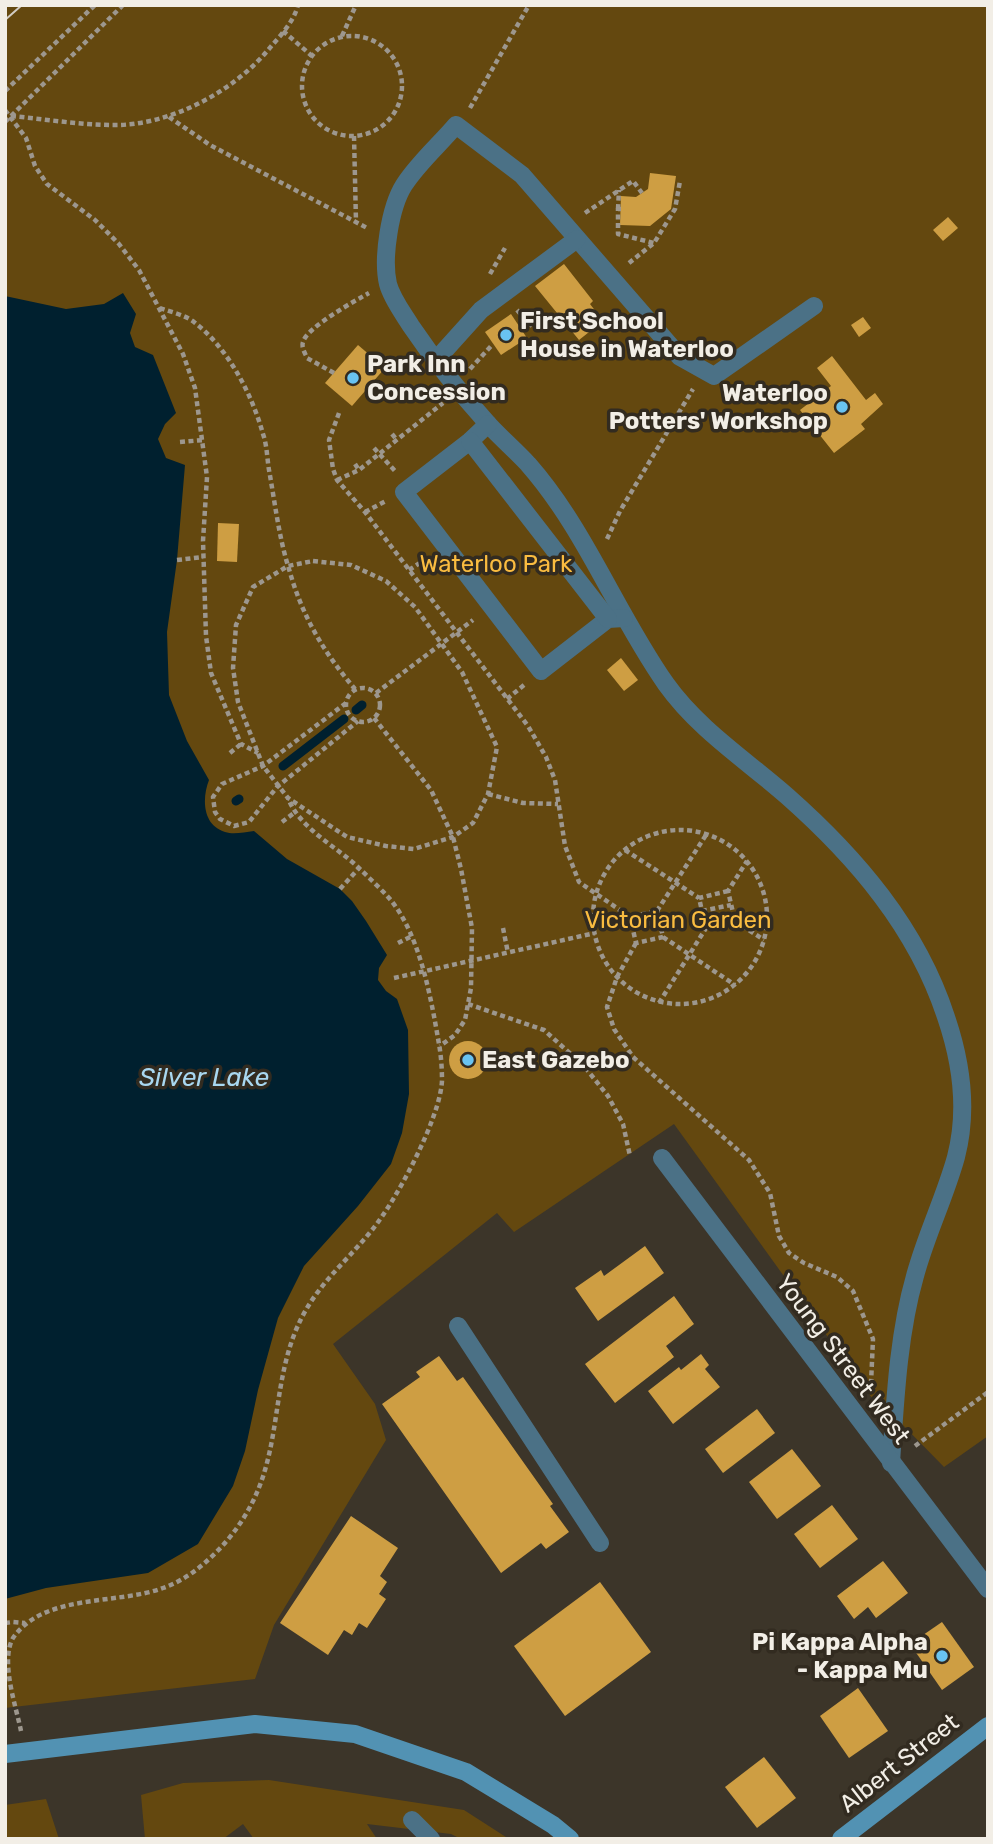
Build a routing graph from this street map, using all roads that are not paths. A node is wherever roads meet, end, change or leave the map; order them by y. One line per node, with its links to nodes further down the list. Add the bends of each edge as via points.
1 (573, 234): 2 (street, via 680,356 714,376); 3 (street, via 481,310); 3 (street, via 522,175 456,125 403,186 387,239 388,284 397,305)
2 (814, 306)
3 (436, 360): 4 (street)
4 (488, 424): 5 (street); 6 (street, via 564,511 597,563)
5 (470, 441): 6 (street); 6 (street, via 404,492 541,671)
6 (616, 619): 9 (street, via 710,732 787,796 870,880 902,923 946,1017 962,1095 957,1152 911,1291)
7 (662, 1157): 9 (street, Young Street West)
8 (458, 1326): 10 (street)
9 (891, 1464): 11 (street, Young Street West)
10 (600, 1543)
11 (988, 1589)
12 (988, 1726): 17 (main road, Albert Street)
13 (5, 1754): 16 (main road, via 255,1724 355,1734 466,1772)
14 (412, 1820): 15 (street)
15 (431, 1839)
16 (570, 1839)
17 (841, 1839)

